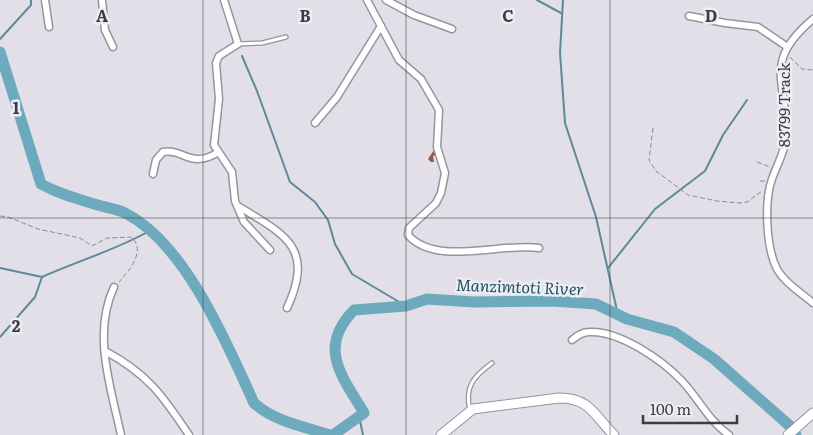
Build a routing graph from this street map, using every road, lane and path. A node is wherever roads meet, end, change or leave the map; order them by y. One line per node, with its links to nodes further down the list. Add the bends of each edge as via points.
1 (45, 0): 9 (street)
2 (102, 0): 13 (street, via 105,30)
3 (224, 0): 12 (street)
4 (367, 0): 8 (street)
5 (386, 0): 10 (street)
6 (689, 16): 14 (street, via 758,27)
7 (813, 18): 14 (street, 83799 Track)
8 (381, 26): 16 (street, via 337,97); 25 (street, via 399,60 421,79 439,110 436,142 445,173 441,193 436,203 409,228 408,235 439,250 479,252 523,246)
9 (49, 27)
10 (452, 29)
11 (286, 38): 12 (lane)
12 (238, 44): 18 (street, via 223,53 216,63 218,99 213,140)
13 (112, 47)
14 (785, 49): 15 (path, via 802,68); 20 (street, 83799 Track, via 780,85 786,134)
15 (813, 70)
16 (315, 124)
17 (653, 128): 22 (path, via 650,160 656,171 688,194 717,201 747,202)
18 (217, 153): 21 (street, via 196,159 166,151 156,160); 23 (street, via 234,177)
19 (756, 162): 20 (path, via 770,167)
20 (779, 166): 22 (street, 83799 Track)
21 (153, 174)
22 (771, 184): 28 (street, 83799 Track, via 767,226 773,257 786,280)
23 (238, 206): 26 (street, via 247,228); 29 (street, via 284,236 296,254 299,272)
24 (0, 216): 27 (path, via 80,238 92,246 107,238 131,237 137,251 134,264)
25 (538, 248)
26 (270, 250)
27 (114, 287): 31 (street, via 104,322)
28 (813, 303)
29 (287, 308)
30 (572, 340): 40 (street, via 588,332 601,333 616,337 653,357 683,382 704,413)
31 (105, 351): 36 (street); 37 (street, via 148,379)
32 (492, 363): 33 (lane, via 470,384)
33 (470, 410): 38 (street); 39 (street, via 484,405 571,398 588,404)
34 (812, 414): 35 (street)
35 (790, 433)
36 (121, 435)
37 (189, 435)
38 (442, 435)
39 (614, 435)
40 (729, 435)

